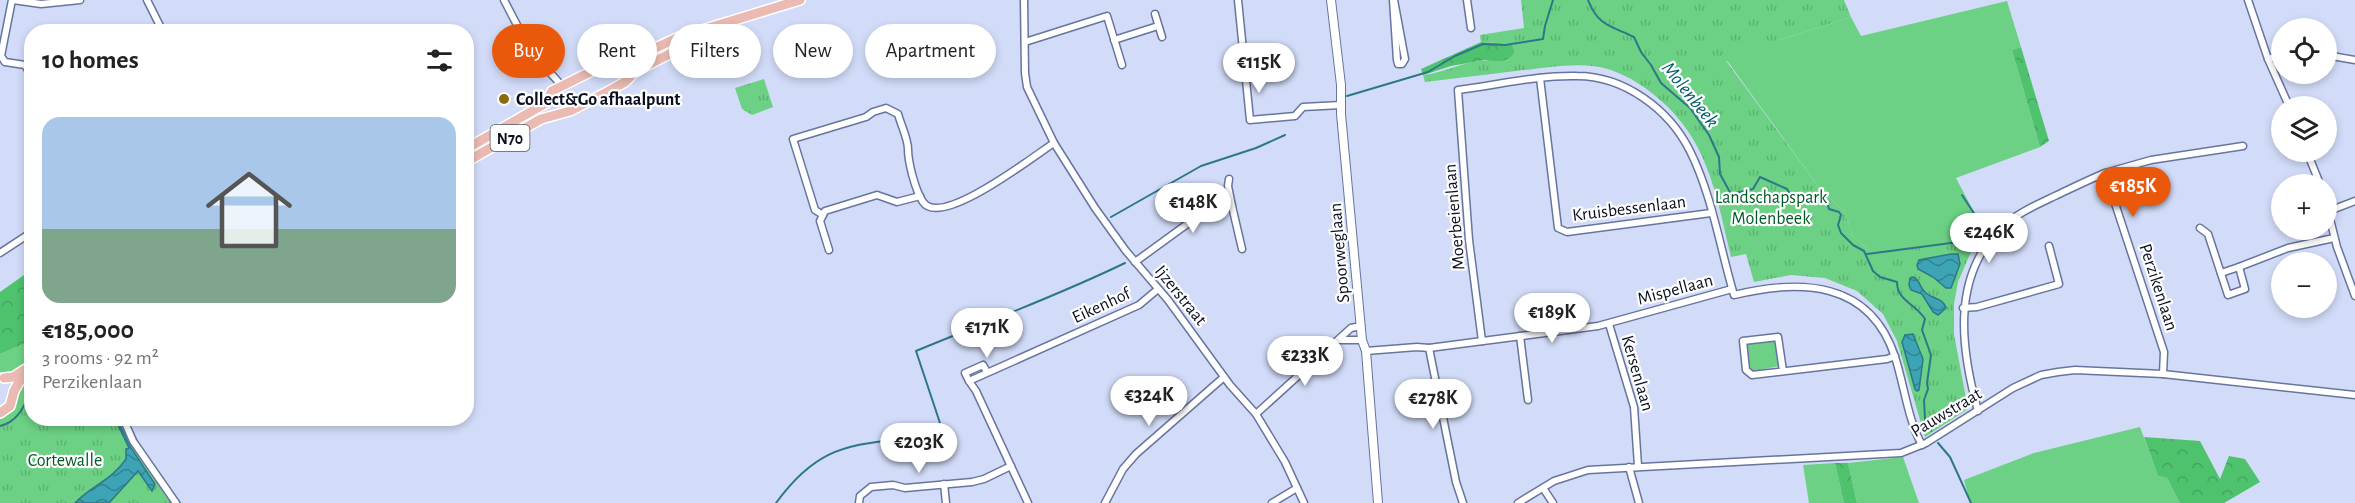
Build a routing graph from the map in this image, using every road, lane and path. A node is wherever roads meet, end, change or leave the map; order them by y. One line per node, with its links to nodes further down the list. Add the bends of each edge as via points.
1 (12, 0): 2 (street, via 41,4); 27 (street, via 1,56 5,62)
2 (80, 0)
3 (147, 0): 14 (street)
4 (504, 0): 15 (street)
5 (800, 0): 13 (main road, N70)
6 (1024, 0): 22 (street, Ijzerstraat)
7 (1239, 0): 36 (street, via 1250,120 1295,116 1303,107)
8 (1331, 0): 36 (street, Spoorweglaan)
9 (1394, 0): 9 (street, via 1405,59 1402,64 1396,60)
10 (1467, 0): 19 (street)
11 (2248, 0): 25 (street)
12 (1155, 14): 18 (street)
13 (737, 21): 16 (main road, N70); 17 (main road, N70)
14 (159, 24)
15 (517, 24)
16 (726, 24)
17 (731, 24)
18 (1158, 26): 20 (street); 21 (street)
19 (1470, 28)
20 (1162, 37)
21 (1114, 40): 22 (street, via 1107,16); 28 (street)
22 (1025, 42): 38 (street, Ijzerstraat, via 1028,87)
23 (2337, 57): 26 (street)
24 (2271, 58): 25 (street)
25 (2268, 59): 34 (street)
26 (2355, 60)
27 (24, 65)
28 (1122, 65)
29 (555, 78): 33 (street)
30 (578, 78): 33 (main road, N70)
31 (628, 78): 37 (main road, N70, via 578,108)
32 (1540, 78): 48 (street, via 1596,77 1640,95 1667,118 1689,148); 48 (street, Kruisbessenlaan, via 1558,228 1567,232); 70 (street, Moerbeienlaan, via 1458,90 1469,240)
33 (562, 86): 35 (main road, N70, via 552,91)
34 (2285, 96)
35 (546, 103): 37 (main road, N70); 39 (main road, N70)
36 (1341, 105): 66 (street, Spoorweglaan)
37 (554, 115): 41 (main road, N70)
38 (1054, 143): 44 (street, via 1004,178 945,207 930,208); 58 (street, Ijzerstraat)
39 (474, 144)
40 (2243, 146): 42 (street, via 2151,160)
41 (474, 157)
42 (2105, 173): 64 (street, via 2025,211 2000,229 1978,258 1967,286); 76 (street, Perzikenlaan, via 2164,352)
43 (1229, 179): 46 (street)
44 (920, 196): 49 (street, via 897,202 877,195); 49 (street, via 898,114 886,108 792,139 815,210)
45 (2355, 201): 47 (street)
46 (1232, 206): 55 (street); 58 (street, via 1201,214)
47 (2337, 208)
48 (1711, 213): 62 (street)
49 (823, 215): 56 (street, via 820,221)
50 (2200, 228): 60 (street, via 2208,234)
51 (24, 237): 57 (street)
52 (2325, 240): 59 (street, via 2284,249)
53 (2335, 240): 63 (street)
54 (2049, 246): 64 (street, via 2059,284)
55 (1242, 249)
56 (829, 250)
57 (0, 253)
58 (1135, 262): 61 (street, Ijzerstraat)
59 (2239, 267): 60 (street); 60 (street, via 2246,289 2228,295)
60 (2221, 273)
61 (1158, 289): 77 (street, Ijzerstraat); 88 (street, Eikenhof, via 1139,305 969,381)
62 (1732, 289): 65 (street, Mispellaan); 73 (street, Mispellaan, via 1734,295 1803,285 1829,289 1862,306 1878,323)
63 (2355, 296)
64 (1964, 308): 83 (street, via 1968,367)
65 (1609, 324): 67 (street, Mispellaan); 89 (street, Kersenlaan, via 1634,407)
66 (1361, 326): 68 (street, Spoorweglaan); 69 (street, via 1351,328)
67 (1520, 336): 70 (street, Mispellaan); 82 (street)
68 (1362, 339): 69 (street); 72 (street, Spoorweglaan)
69 (1340, 340): 85 (street)
70 (1482, 341): 71 (street, Mispellaan)
71 (1430, 348): 72 (street, Mispellaan); 102 (street)
72 (1366, 351): 101 (street, Spoorweglaan)
73 (1895, 356): 75 (street); 87 (street)
74 (24, 370): 78 (main road)
75 (1783, 371): 75 (street, via 1752,375 1746,370 1743,341 1778,333)
76 (2163, 374): 81 (street, Pauwstraat); 83 (street, Pauwstraat, via 2075,370 2041,375)
77 (1224, 377): 85 (street, Ijzerstraat); 98 (street, via 1136,454)
78 (2, 378): 80 (main road)
79 (24, 378): 80 (main road)
80 (14, 391): 84 (main road, via 10,406)
81 (2355, 394)
82 (1528, 400)
83 (1978, 411): 87 (street, Pauwstraat)
84 (0, 413)
85 (1256, 414): 92 (street, Ijzerstraat)
86 (126, 426): 94 (street)
87 (1922, 445): 89 (street, Pauwstraat, via 1901,453 1877,455)
88 (1011, 466): 91 (street, via 984,479); 97 (street, Eikenhof)
89 (1638, 466): 90 (street, Pauwstraat)
90 (1629, 467): 93 (street, Pauwstraat, via 1570,474); 105 (street)
91 (944, 484): 95 (street, via 871,487 860,496); 96 (street)
92 (1297, 488): 99 (street); 100 (street, Ijzerstraat)
93 (1543, 488): 103 (street, Pauwstraat); 104 (street)
94 (176, 503)
95 (859, 503)
96 (946, 503)
97 (1028, 503)
98 (1105, 503)
99 (1272, 503)
100 (1304, 503)
101 (1378, 503)
102 (1463, 503)
103 (1518, 503)
104 (1553, 503)
105 (1639, 503)

